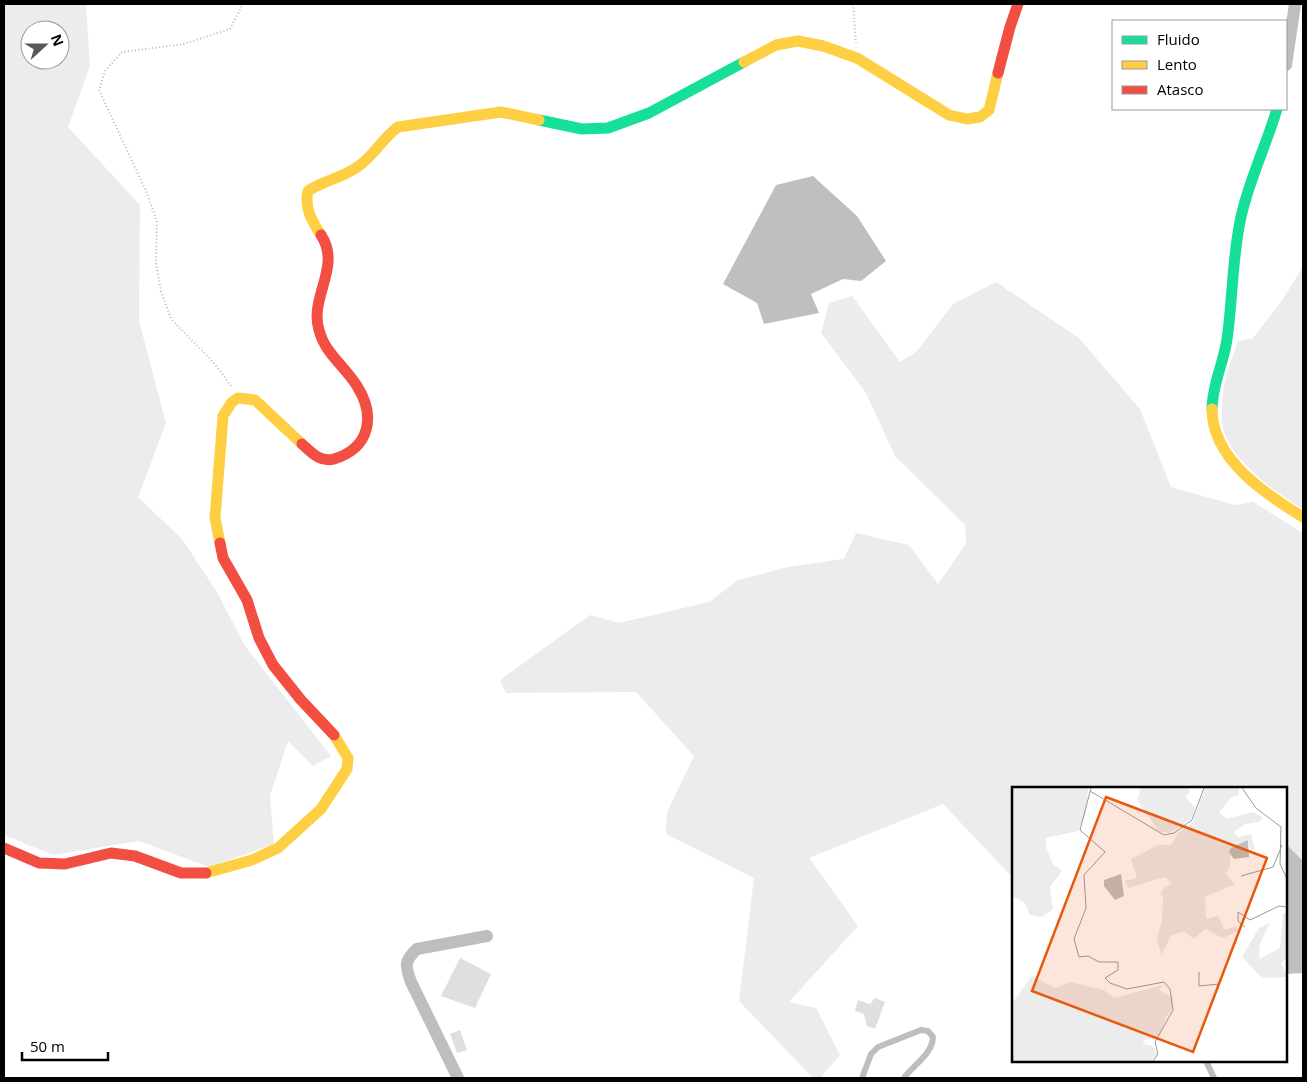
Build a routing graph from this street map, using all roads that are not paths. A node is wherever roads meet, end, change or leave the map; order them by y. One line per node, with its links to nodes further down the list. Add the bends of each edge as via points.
1 (1018, 4): 6 (street, via 989,110 980,117 967,119 950,115 858,58 798,41 776,44 649,113 608,128 582,129 501,112 398,127 362,164 308,191 307,208 326,242 328,252 328,273 317,307 318,329 326,349 357,386 366,405 367,426 363,440 350,452 332,460 317,458 255,400 238,398 223,416 215,518 223,558 247,600 272,665 337,738 348,758 347,769 321,809 278,848 252,860 205,872 181,873 135,856 111,852 65,864 39,863)
2 (1296, 4): 3 (street)
3 (1287, 59)
4 (1277, 110): 5 (street, via 1239,225 1227,342 1212,404 1217,433 1240,469 1287,508)
5 (1303, 517)
6 (4, 848)
7 (487, 936): 9 (street, via 417,949 409,957 406,967)
8 (1206, 1062): 12 (lane)
9 (458, 1078)
10 (862, 1078): 11 (lane, via 871,1054 878,1047 921,1030 928,1031 933,1037 933,1044)
11 (904, 1078)
12 (1214, 1078)

